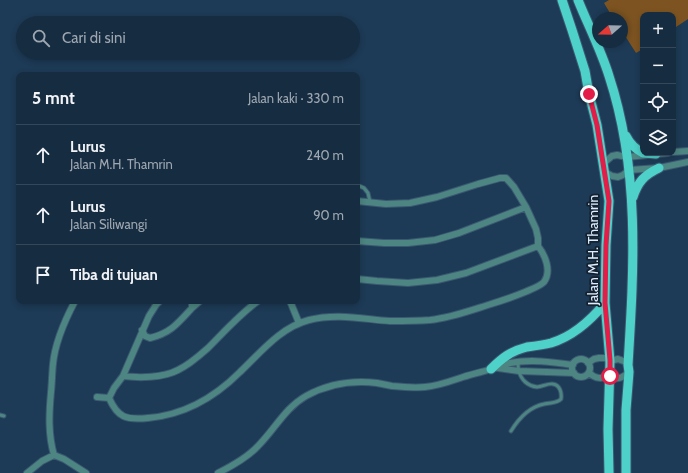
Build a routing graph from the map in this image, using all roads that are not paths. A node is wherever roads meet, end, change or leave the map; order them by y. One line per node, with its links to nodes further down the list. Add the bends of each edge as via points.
1 (562, 0): 10 (main road, Jalan M.H. Thamrin, via 585,71)
2 (578, 0): 3 (main road, via 609,76)
3 (623, 129): 5 (main road, via 632,146); 8 (main road)
4 (688, 150): 6 (street)
5 (640, 151)
6 (676, 152)
7 (640, 156): 8 (street)
8 (627, 157): 10 (street, via 612,156); 12 (main road)
9 (688, 162): 11 (street)
10 (604, 168): 12 (street, via 612,176 618,177); 21 (main road, Jalan M.H. Thamrin, via 609,201)
11 (659, 168): 12 (street); 16 (main road, via 650,172 636,187)
12 (629, 170): 16 (main road)
13 (360, 186): 15 (lane, via 368,193)
14 (360, 201): 15 (street)
15 (370, 202): 17 (street, via 396,204 426,200 506,178)
16 (632, 206): 37 (main road, via 634,248)
17 (526, 207): 18 (street, via 435,240 408,243); 19 (street, via 536,230)
18 (360, 241)
19 (538, 246): 20 (street, via 466,273 437,280 408,283); 29 (street, via 546,260 545,280 539,286 477,309 430,320 392,321 323,317)
20 (360, 279)
21 (605, 303): 31 (main road, Jalan M.H. Thamrin); 36 (main road, via 577,331 552,343 516,350 506,355)
22 (73, 304): 49 (street, via 56,347 53,364 49,418 50,441)
23 (157, 304): 30 (street)
24 (192, 304): 28 (street)
25 (197, 304): 28 (street)
26 (254, 304): 42 (street, via 184,367 165,374 139,378)
27 (291, 304): 29 (street)
28 (192, 308): 30 (street, via 169,331 150,338 145,336)
29 (299, 323): 45 (street, via 282,333 220,390 188,409 160,417 135,419 119,414)
30 (142, 330): 42 (street)
31 (610, 360): 34 (street, via 599,358); 37 (street, via 622,360); 43 (main road, Jalan M.H. Thamrin)
32 (518, 362): 33 (street); 36 (street); 38 (lane)
33 (550, 362): 35 (street); 39 (street)
34 (588, 363): 35 (street, via 579,360); 41 (street)
35 (573, 365): 40 (street)
36 (494, 368): 38 (street); 52 (street, via 425,387 345,382 320,390 288,410 257,448)
37 (629, 368): 43 (street, via 624,376); 54 (main road)
38 (519, 372): 39 (street); 48 (lane, via 524,381 537,387 555,384 562,394 562,399 528,411)
39 (550, 373): 40 (street)
40 (574, 373): 41 (street, via 582,377)
41 (589, 373): 43 (street, via 600,379)
42 (123, 376): 45 (street)
43 (610, 376): 53 (main road, Jalan M.H. Thamrin)
44 (97, 397): 45 (street)
45 (109, 398)
46 (0, 415): 47 (lane)
47 (4, 416)
48 (511, 431)
49 (54, 455): 50 (street); 51 (street, via 64,458)
50 (27, 473)
51 (86, 473)
52 (218, 473)
53 (609, 473)
54 (626, 473)

